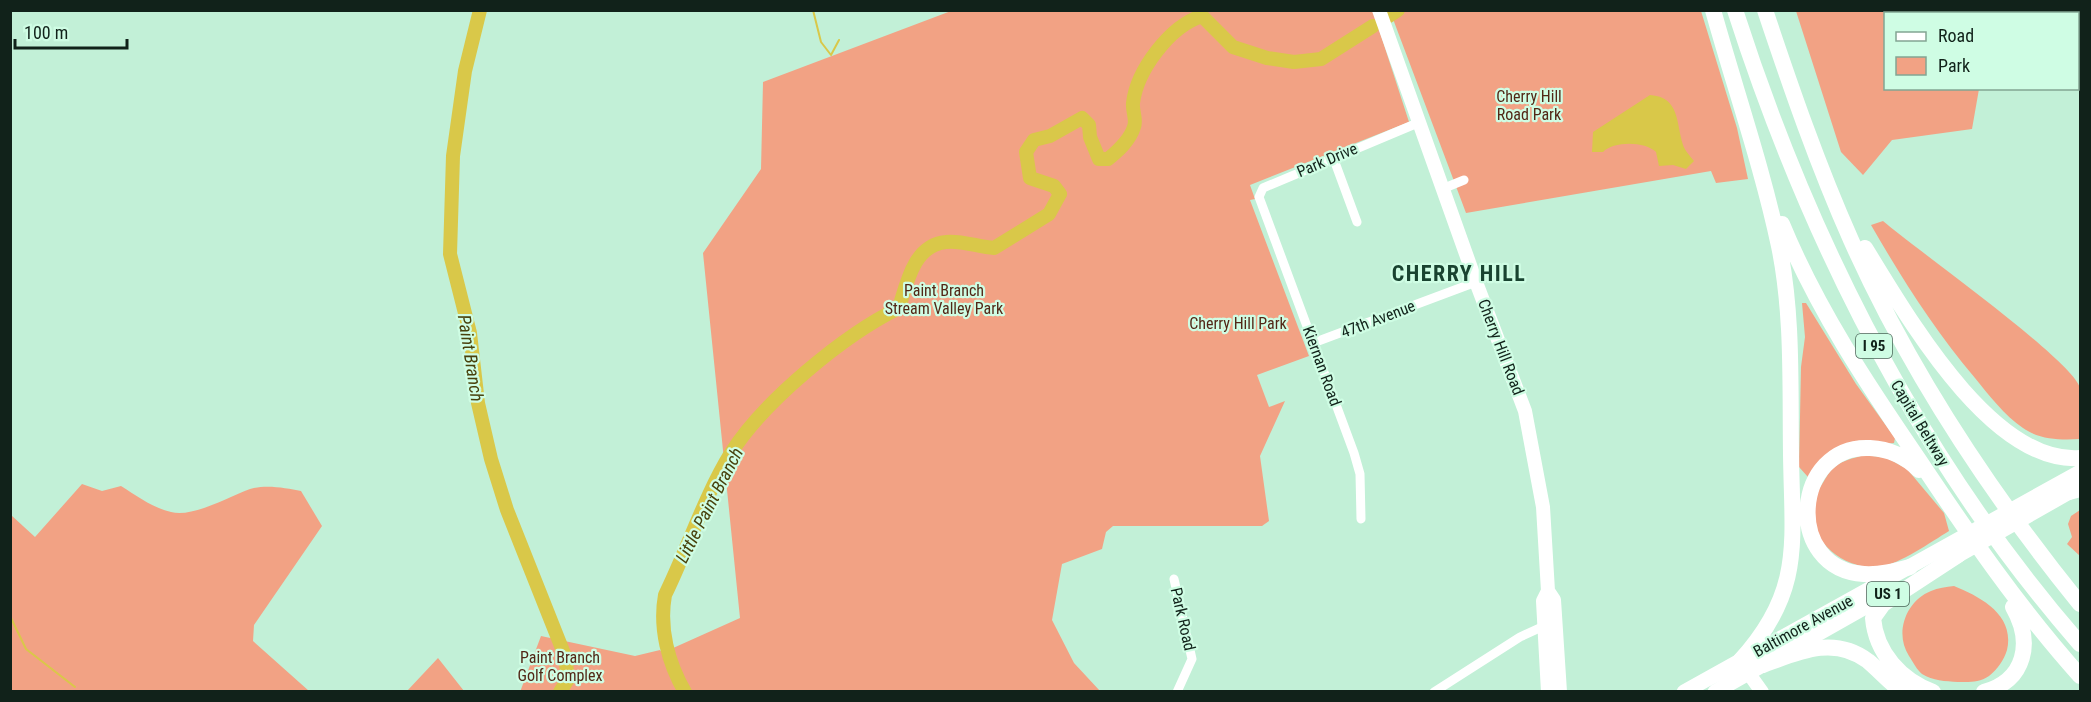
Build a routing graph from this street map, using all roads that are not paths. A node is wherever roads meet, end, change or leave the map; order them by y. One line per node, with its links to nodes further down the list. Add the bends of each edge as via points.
1 (1379, 10): 5 (main road, Cherry Hill Road)
2 (1713, 10): 6 (highway)
3 (1736, 10): 29 (highway, Capital Beltway / I 95, via 1797,186 1879,355 1977,511)
4 (1766, 10): 8 (highway, Capital Beltway / I 95)
5 (1420, 122): 7 (street, Park Drive); 10 (main road, Cherry Hill Road)
6 (1753, 150): 20 (highway, via 1800,266 1833,329); 30 (highway, via 1779,247 1787,310 1792,531 1789,574 1779,608)
7 (1333, 158): 11 (street, Park Drive, via 1263,188 1259,197); 12 (street)
8 (1823, 172): 15 (highway, via 1920,333 1975,403 2024,445 2060,458); 21 (highway, Capital Beltway / I 95, via 1851,241 1904,343 1971,454)
9 (1464, 180): 10 (street)
10 (1442, 189): 13 (main road, Cherry Hill Road)
11 (1266, 216): 14 (street, Kiernan Road)
12 (1358, 222)
13 (1476, 282): 14 (street, 47th Avenue); 26 (main road, Cherry Hill Road, via 1531,434 1543,507)
14 (1313, 343): 19 (street, Kiernan Road, via 1360,474)
15 (2080, 458)
16 (2080, 472): 18 (main road, Baltimore Avenue / US 1)
17 (2077, 489): 18 (main road, Baltimore Avenue / US 1)
18 (2037, 503): 22 (main road, Baltimore Avenue / US 1)
19 (1361, 519)
20 (1965, 527): 23 (highway, via 1921,472 1891,451 1852,450 1828,463 1813,484 1806,509 1810,533 1823,555 1843,569 1864,574); 31 (highway, via 2018,602); 41 (highway, via 2024,632 2025,644 2018,667 2001,685)
21 (2025, 533): 25 (highway); 27 (highway, Capital Beltway / I 95)
22 (1954, 550): 23 (main road, Baltimore Avenue / US 1); 30 (main road, Baltimore Avenue / US 1); 40 (highway, via 1883,604 1873,618 1874,632 1892,664 1910,681)
23 (1910, 567): 30 (main road, Baltimore Avenue / US 1)
24 (1174, 579): 32 (street, Park Road, via 1192,659)
25 (2080, 585)
26 (1548, 591): 28 (main road, Cherry Hill Road, via 1543,601); 35 (main road, Cherry Hill Road, via 1554,600)
27 (2080, 604)
28 (1544, 626): 33 (street); 34 (main road, Cherry Hill Road)
29 (2080, 644)
30 (1750, 666): 36 (main road, Baltimore Avenue / US 1); 37 (main road, Baltimore Avenue / US 1); 38 (main road); 39 (highway, via 1811,648 1844,649 1865,659)
31 (2080, 676)
32 (1178, 692)
33 (1434, 692)
34 (1548, 692)
35 (1560, 692)
36 (1684, 692)
37 (1715, 692)
38 (1762, 692)
39 (1903, 692)
40 (1933, 692)
41 (1984, 692)

